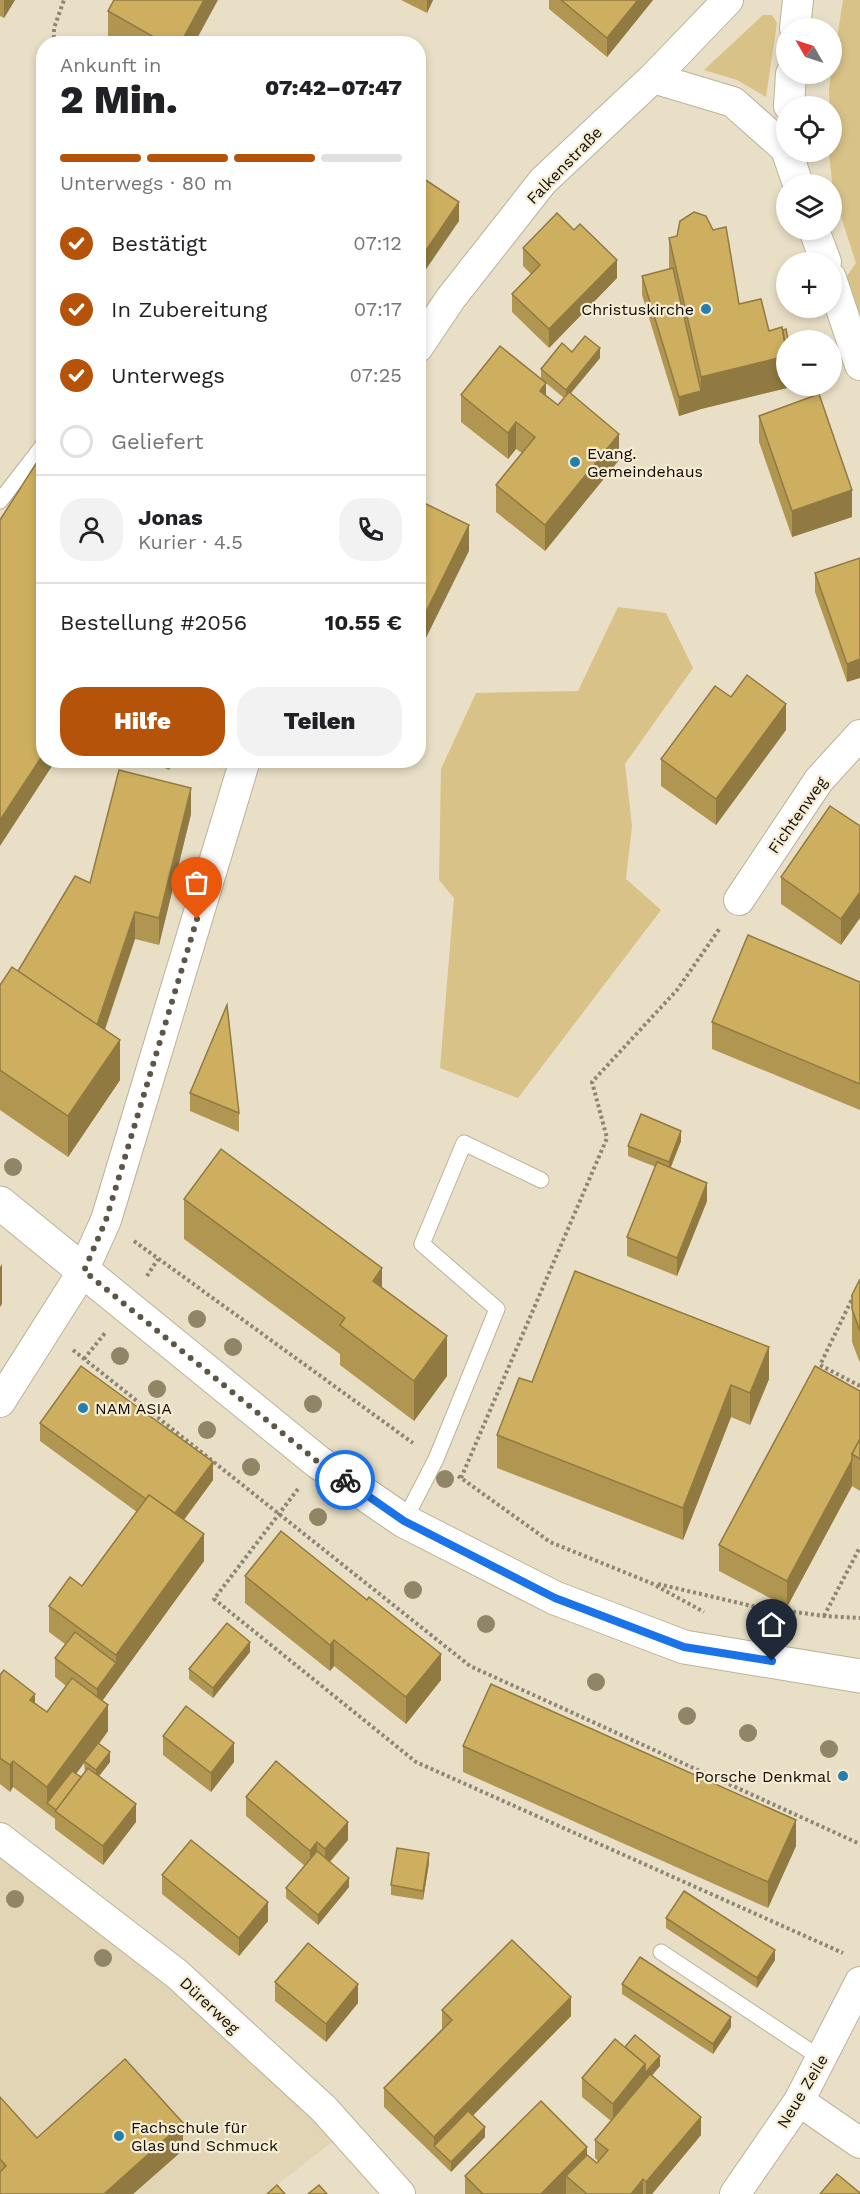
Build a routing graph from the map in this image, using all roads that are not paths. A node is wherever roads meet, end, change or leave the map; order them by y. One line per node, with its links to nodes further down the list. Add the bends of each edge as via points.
1 (728, 0): 4 (street, Falkenstraße)
2 (798, 0): 3 (street)
3 (796, 18)
4 (653, 78): 5 (street, via 733,102); 7 (street, Falkenstraße, via 543,181)
5 (776, 141)
6 (842, 311): 8 (street)
7 (426, 335)
8 (860, 364)
9 (36, 454): 10 (lane)
10 (0, 501)
11 (860, 735): 13 (street, Fichtenweg, via 819,780)
12 (243, 768): 16 (street, via 106,1220)
13 (739, 900)
14 (542, 1180): 18 (lane, via 464,1143 422,1244 497,1309 436,1459)
15 (0, 1203): 16 (street)
16 (84, 1271): 17 (street); 18 (street, via 318,1462)
17 (0, 1402)
18 (404, 1521): 19 (street, via 555,1598 684,1647)
19 (860, 1676)
20 (0, 1838): 26 (street, Dürerweg, via 177,1974 324,2109)
21 (661, 1952): 23 (lane)
22 (855, 1969): 23 (street, Neue Zeile)
23 (822, 2059): 24 (street, Neue Zeile)
24 (799, 2101): 25 (street); 27 (street, Neue Zeile)
25 (860, 2143)
26 (400, 2194)
27 (735, 2194)

